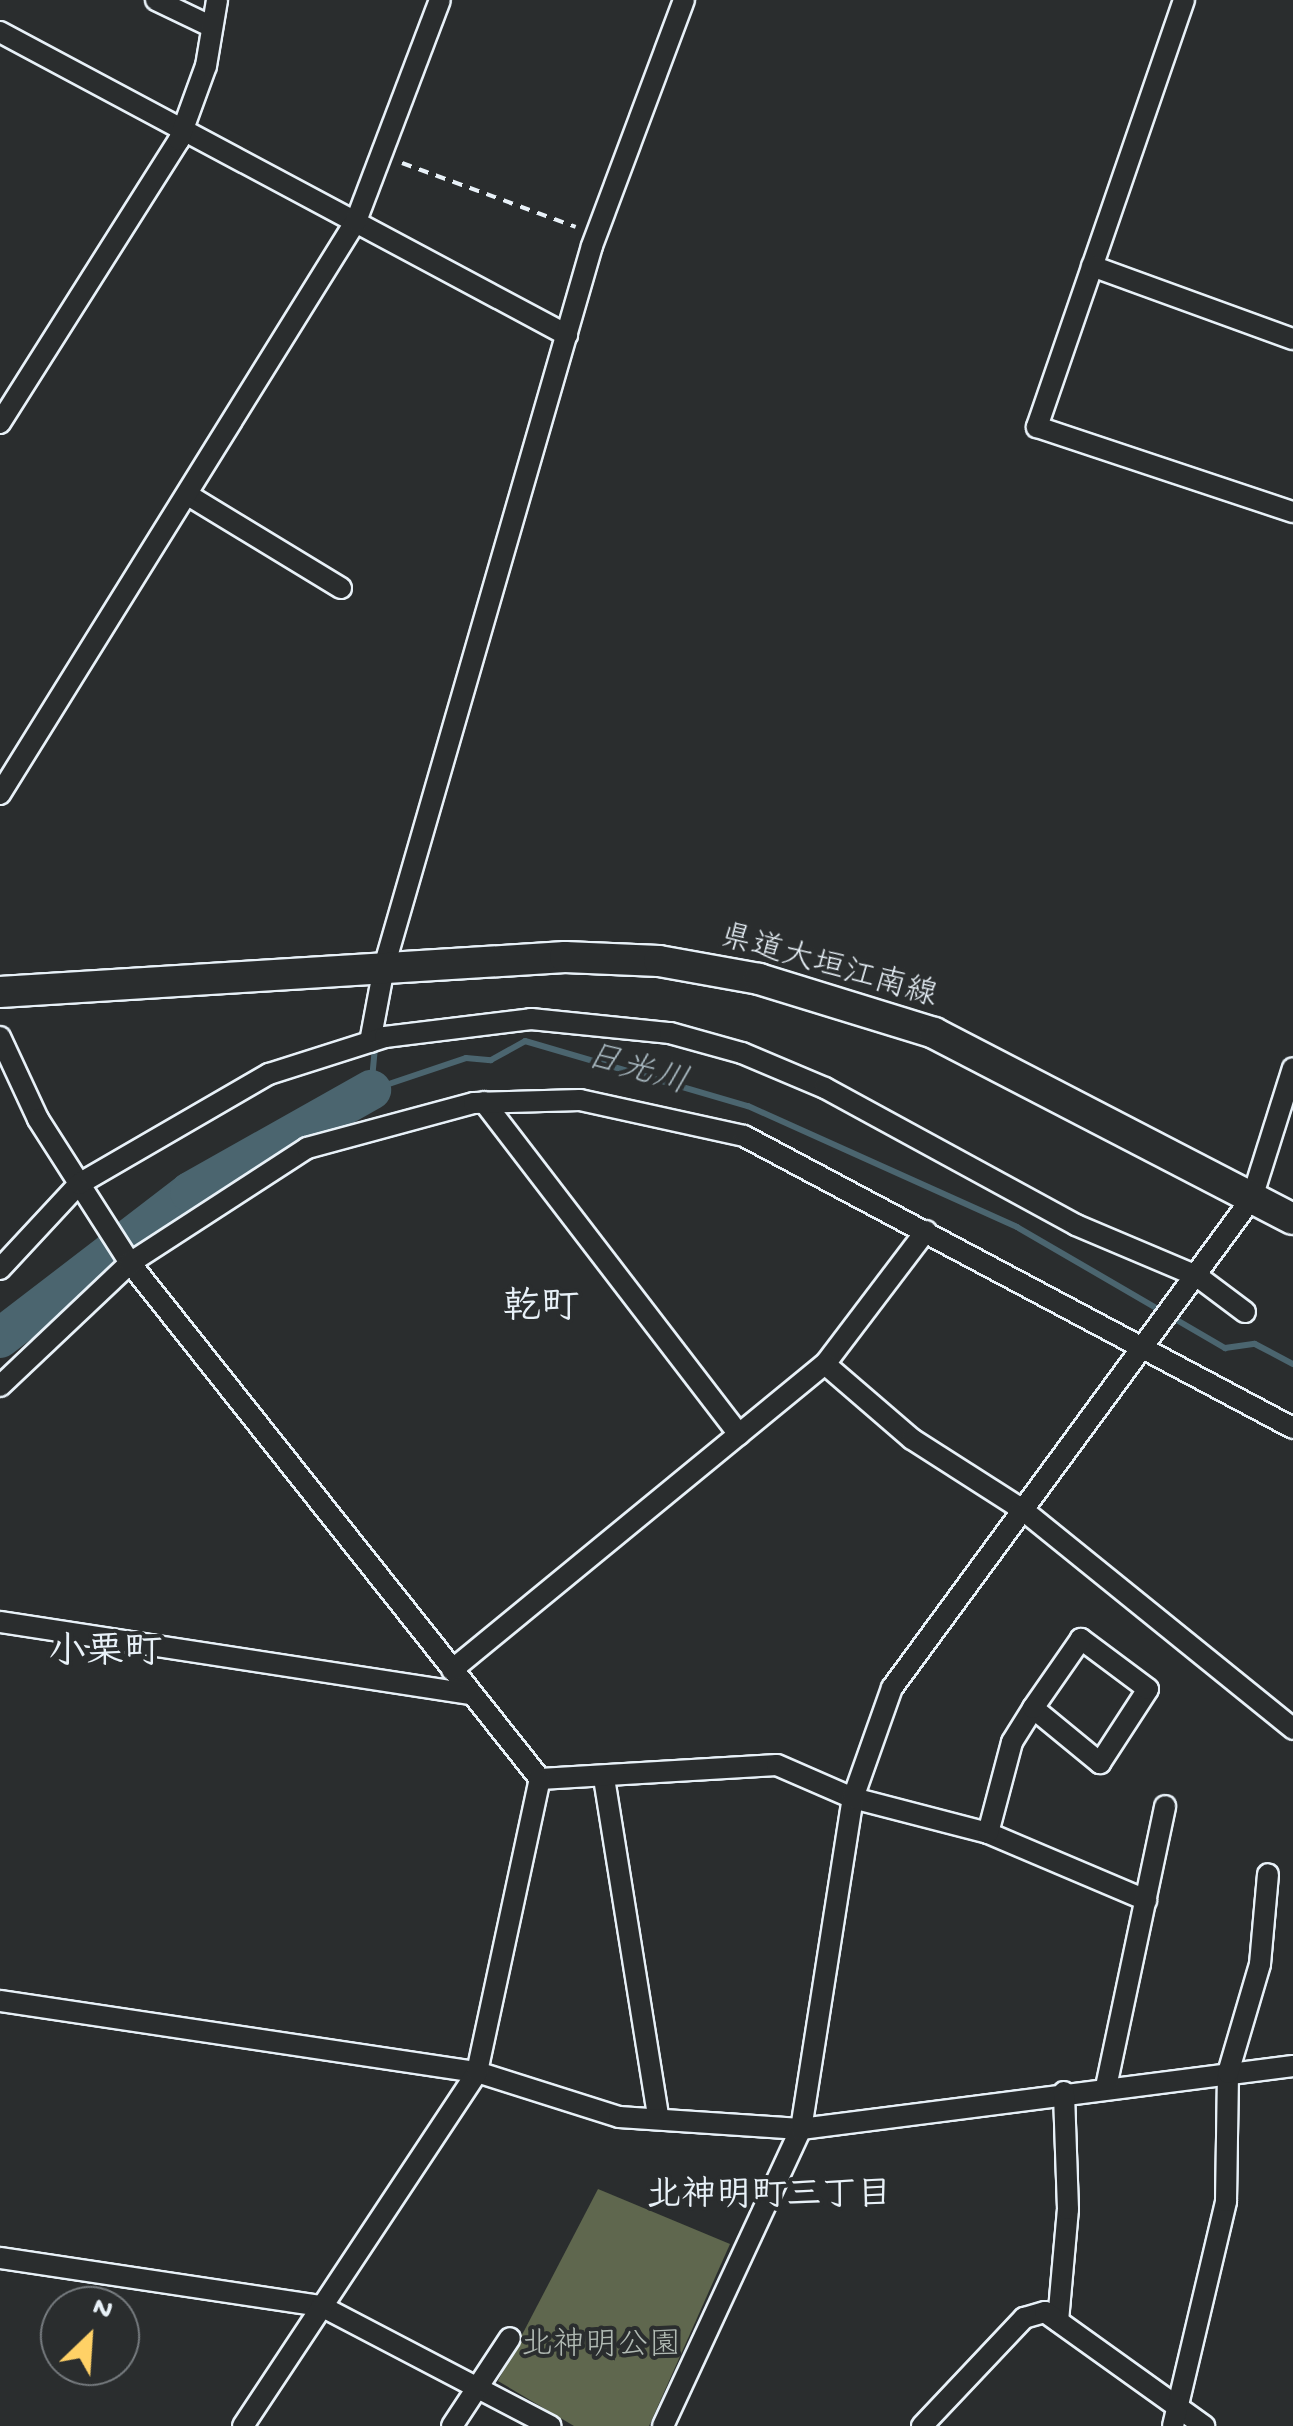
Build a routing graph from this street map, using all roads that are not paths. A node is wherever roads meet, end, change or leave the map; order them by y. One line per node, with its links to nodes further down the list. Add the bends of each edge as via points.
1 (156, 0): 6 (street)
2 (217, 0): 6 (street)
3 (440, 0): 9 (street)
4 (684, 0): 11 (street, via 596,234)
5 (1184, 0): 10 (street)
6 (210, 26): 8 (street, via 206,66)
7 (0, 32): 8 (street)
8 (182, 133): 9 (street); 13 (street)
9 (356, 221): 11 (street); 14 (street)
10 (1092, 266): 12 (street); 15 (street, via 1037,426)
11 (567, 335): 18 (street)
12 (1293, 339)
13 (0, 423)
14 (188, 495): 16 (street); 17 (street)
15 (1293, 512)
16 (341, 588)
17 (0, 794)
18 (384, 968): 19 (main road, 県道大垣江南線); 21 (street); 25 (main road, 県道大垣江南線, via 584,958 658,961 759,979 934,1033)
19 (0, 992)
20 (0, 1037): 24 (street)
21 (370, 1042): 24 (street, via 270,1074); 30 (street, via 531,1019 670,1033 742,1053 825,1088 1076,1226)
22 (1293, 1068): 25 (street)
23 (484, 1102): 27 (street, via 580,1100 684,1117 803,1163); 28 (street, via 307,1148); 36 (street)
24 (81, 1188): 28 (street); 29 (street)
25 (1252, 1198): 26 (main road, 県道大垣江南線); 30 (street)
26 (1293, 1219)
27 (926, 1231): 32 (street); 33 (street)
28 (128, 1261): 34 (street); 39 (street)
29 (0, 1269)
30 (1194, 1279): 31 (street); 32 (street)
31 (1245, 1312)
32 (1146, 1340): 35 (street); 37 (street)
33 (825, 1364): 36 (street); 37 (street, via 912,1439)
34 (0, 1386)
35 (1293, 1428)
36 (739, 1434): 39 (street)
37 (1022, 1510): 42 (street); 45 (street, via 892,1688)
38 (0, 1622): 40 (street)
39 (452, 1670): 40 (street)
40 (471, 1694): 44 (street)
41 (1032, 1708): 41 (street, via 1081,1639 1148,1689 1100,1763); 47 (street, via 1012,1742)
42 (1293, 1729)
43 (604, 1778): 44 (street); 45 (street, via 777,1765); 56 (street)
44 (540, 1779): 52 (street)
45 (852, 1798): 47 (street); 57 (street)
46 (1165, 1806): 49 (street)
47 (988, 1833): 49 (street)
48 (1268, 1874): 53 (street, via 1260,1964)
49 (1146, 1900): 54 (street)
50 (0, 2001): 52 (street)
51 (1293, 2066): 53 (street)
52 (477, 2072): 56 (street, via 619,2117); 59 (street)
53 (1228, 2073): 54 (street); 63 (street, via 1226,2201)
54 (1106, 2087): 55 (street)
55 (1064, 2092): 57 (street); 60 (street, via 1068,2209)
56 (658, 2116): 57 (street)
57 (801, 2129): 67 (street)
58 (0, 2258): 59 (street)
59 (320, 2306): 62 (street); 64 (street)
60 (1058, 2322): 63 (street); 68 (street, via 1045,2312 1024,2318)
61 (510, 2338): 62 (street)
62 (482, 2387): 65 (street); 66 (street)
63 (1177, 2418): 69 (street)
64 (243, 2426)
65 (452, 2426)
66 (551, 2426)
67 (663, 2426)
68 (922, 2426)
69 (1204, 2426)

